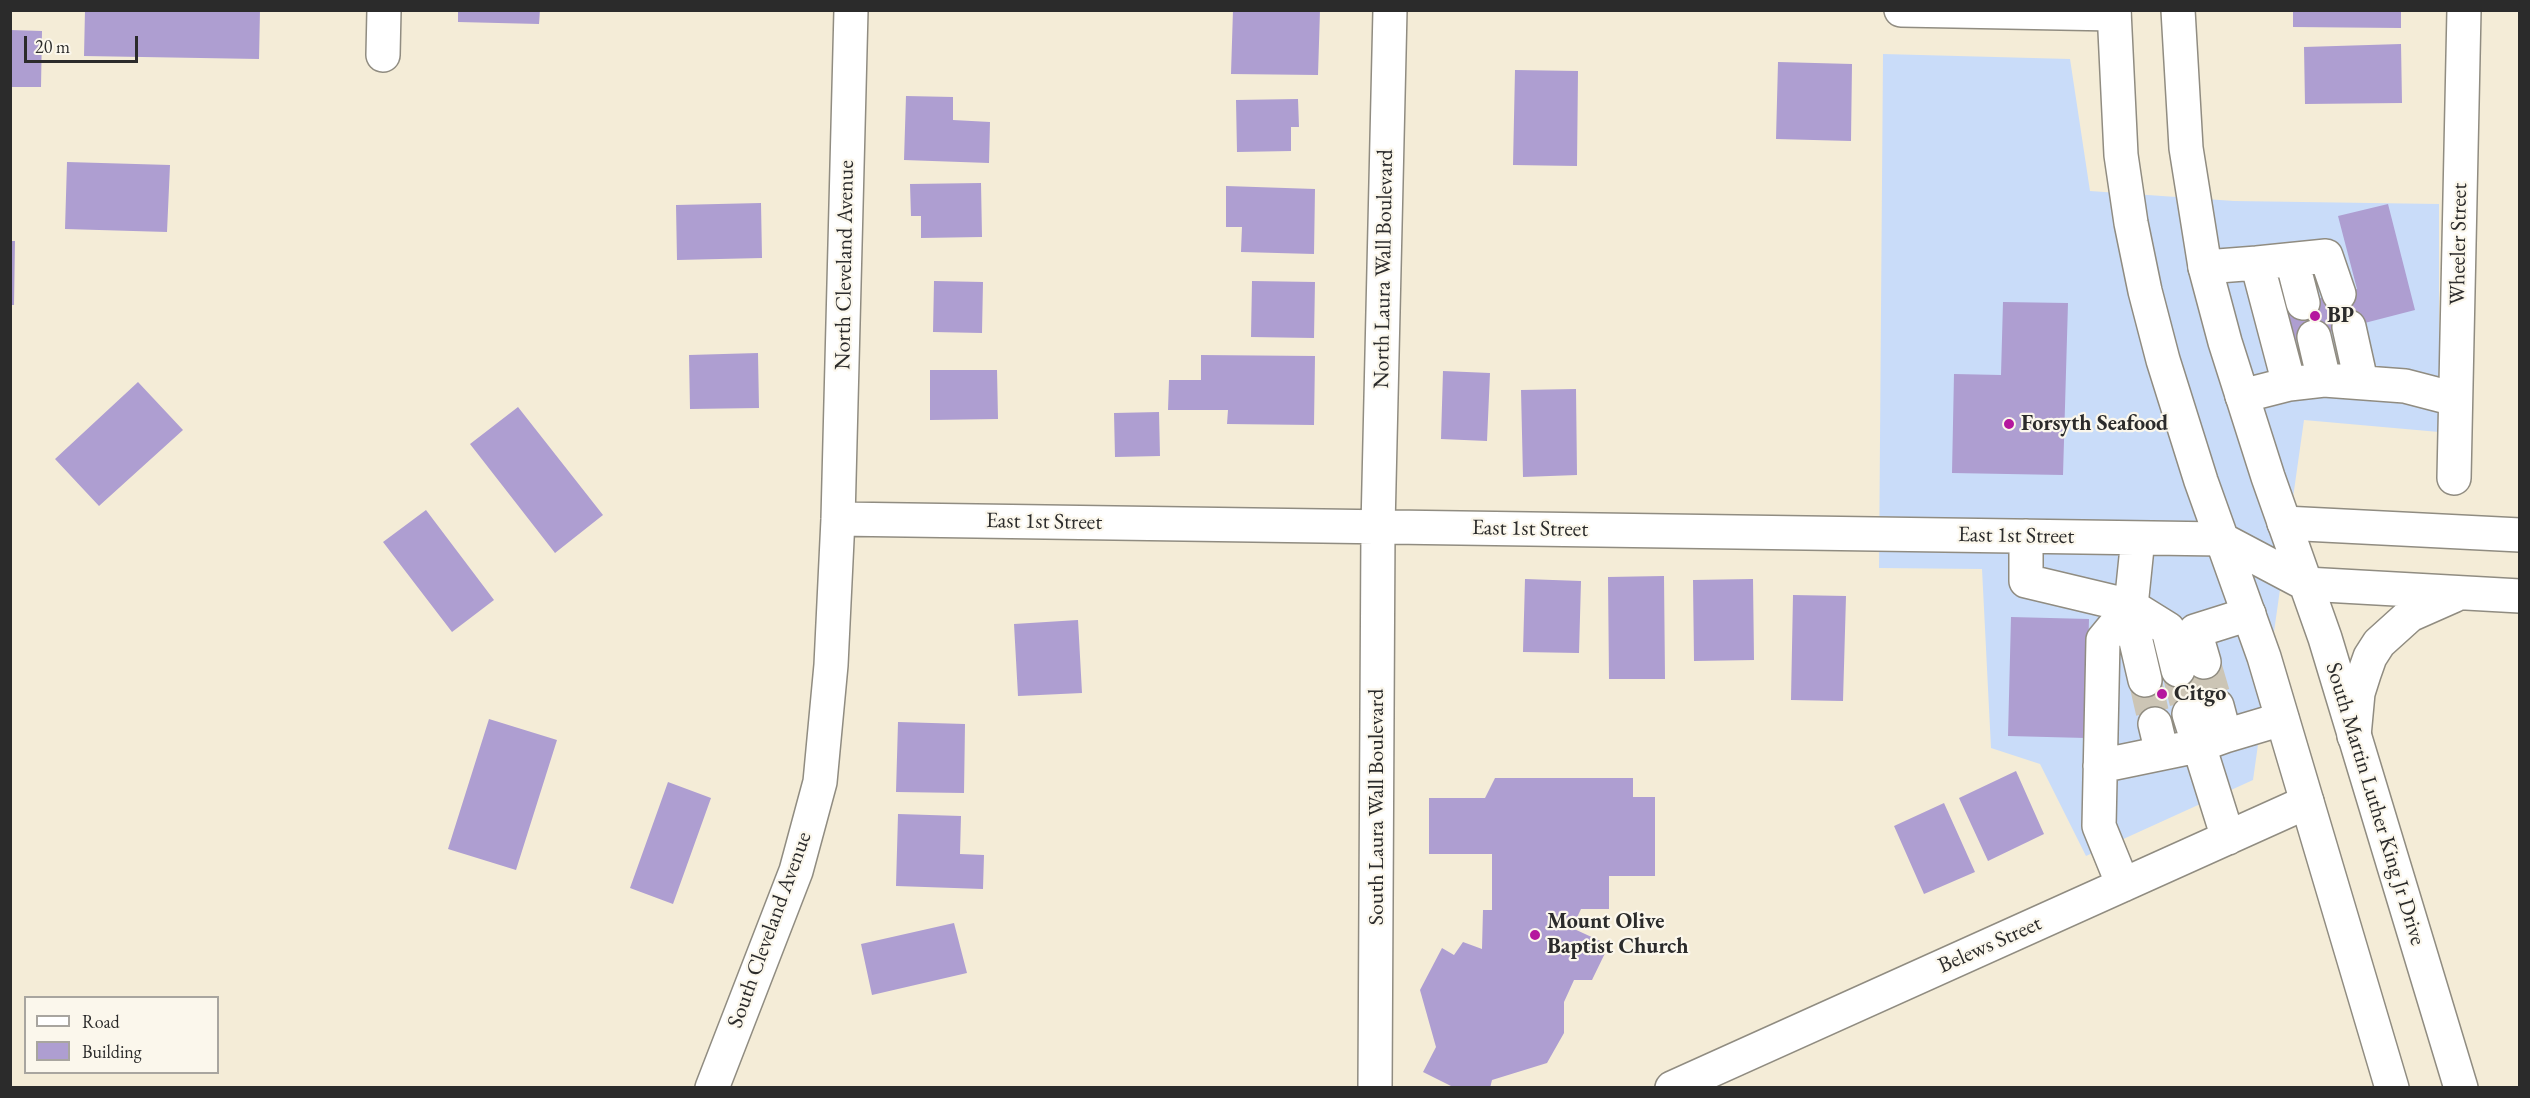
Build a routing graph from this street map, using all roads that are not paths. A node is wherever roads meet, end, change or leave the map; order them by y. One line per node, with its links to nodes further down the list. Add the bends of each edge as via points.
1 (384, 10): 8 (main road)
2 (851, 10): 22 (main road, North Cleveland Avenue)
3 (1390, 10): 24 (main road, North Laura Wall Boulevard)
4 (1901, 10): 7 (main road)
5 (2178, 10): 11 (main road, South Martin Luther King Jr Drive, via 2186,148)
6 (2464, 10): 20 (main road, Wheeler Street)
7 (2114, 12): 28 (main road, via 2121,155 2131,224 2163,360)
8 (384, 55)
9 (2292, 260): 10 (main road); 12 (main road, via 2325,256); 13 (main road)
10 (2257, 263): 11 (main road); 18 (main road)
11 (2205, 267): 19 (main road, South Martin Luther King Jr Drive)
12 (2339, 294)
13 (2303, 303)
14 (2349, 327): 17 (main road)
15 (2314, 337): 16 (main road)
16 (2325, 380): 17 (main road); 18 (main road)
17 (2361, 381): 20 (main road, via 2405,386)
18 (2289, 384): 19 (main road)
19 (2242, 396): 23 (main road, South Martin Luther King Jr Drive)
20 (2455, 399): 21 (main road, Wheeler Street)
21 (2454, 478)
22 (838, 519): 24 (main road, East 1st Street); 44 (main road, South Cleveland Avenue, via 820,782 796,871)
23 (2284, 523): 25 (main road, East 1st Street); 28 (main road, East 1st Street); 29 (main road, South Martin Luther King Jr Drive)
24 (1378, 527): 26 (main road, East 1st Street); 45 (main road, South Laura Wall Boulevard)
25 (2520, 535)
26 (2026, 536): 27 (main road, East 1st Street); 32 (main road, via 2026,581)
27 (2138, 537): 28 (main road, East 1st Street); 32 (main road)
28 (2221, 539): 29 (main road, East 1st Street); 33 (main road)
29 (2306, 584): 30 (main road); 39 (main road, South Martin Luther King Jr Drive)
30 (2461, 593): 31 (main road); 39 (main road, via 2410,615 2379,643 2358,693)
31 (2520, 596)
32 (2131, 606): 34 (main road); 36 (main road); 40 (main road, via 2103,640)
33 (2249, 614): 34 (main road); 37 (main road)
34 (2181, 630): 35 (main road)
35 (2191, 666)
36 (2145, 680)
37 (2282, 719): 38 (main road); 41 (main road)
38 (2207, 726): 40 (main road, via 2158,739); 42 (main road)
39 (2354, 736): 48 (main road, South Martin Luther King Jr Drive)
40 (2100, 766): 43 (main road, via 2099,826)
41 (2307, 802): 42 (main road, Belews Street); 47 (main road)
42 (2228, 838): 43 (main road, Belews Street)
43 (2122, 885): 46 (main road, Belews Street)
44 (712, 1088)
45 (1375, 1088)
46 (1672, 1088)
47 (2392, 1088)
48 (2461, 1088)

